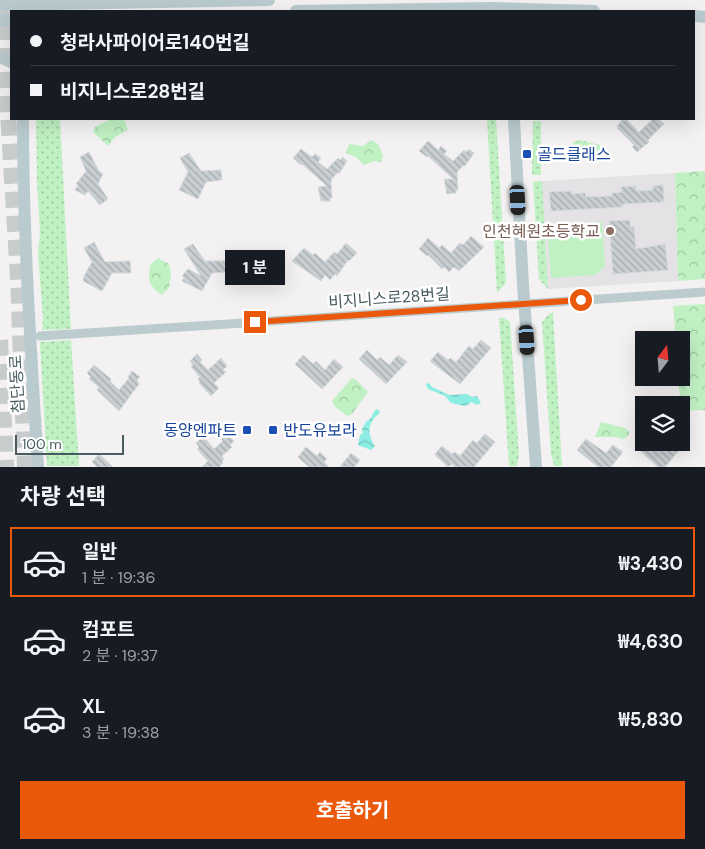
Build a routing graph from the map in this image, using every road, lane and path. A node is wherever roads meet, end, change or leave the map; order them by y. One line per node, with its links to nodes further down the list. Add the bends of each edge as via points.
1 (269, 0): 3 (main road)
2 (0, 5): 3 (main road)
3 (23, 5)
4 (502, 7): 5 (main road); 6 (main road)
5 (526, 7): 7 (main road)
6 (348, 10)
7 (577, 10)
8 (23, 120): 15 (main road, 첨단동로)
9 (514, 120): 11 (main road)
10 (705, 292): 11 (street, 비지니스로28번길)
11 (524, 304): 12 (street, 비지니스로28번길); 16 (main road)
12 (255, 322)
13 (244, 323): 14 (street)
14 (40, 336)
15 (38, 466)
16 (536, 466)

